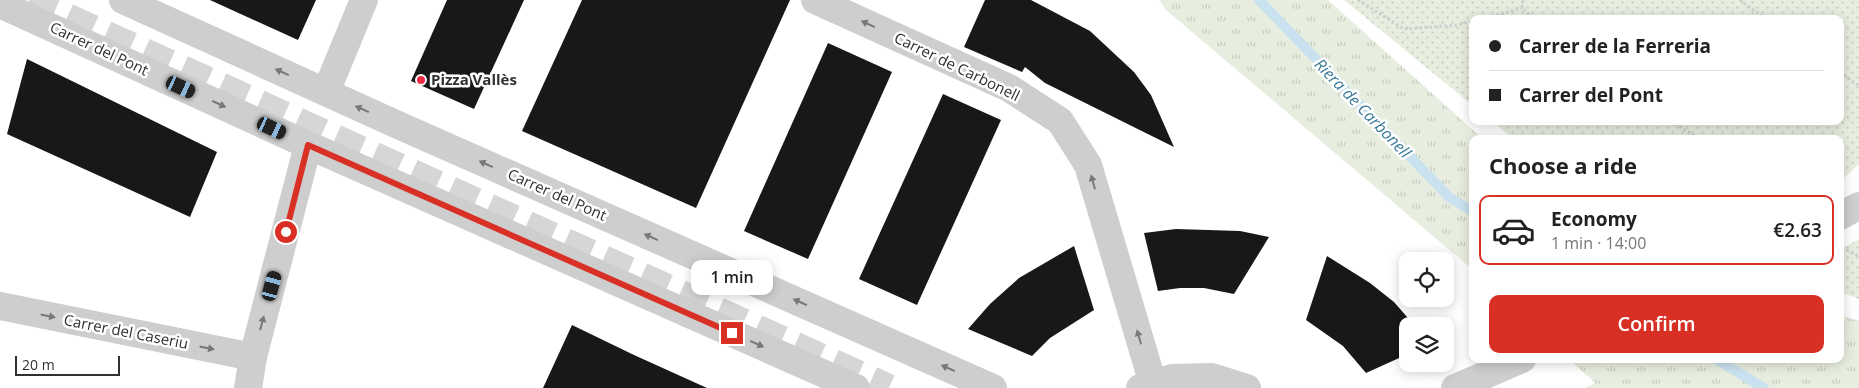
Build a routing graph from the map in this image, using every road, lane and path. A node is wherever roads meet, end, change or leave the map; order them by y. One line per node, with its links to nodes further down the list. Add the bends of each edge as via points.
1 (123, 0): 15 (street, Carrer del Pont, one-way to 1)
2 (364, 0): 15 (street)
3 (815, 0): 26 (street, Carrer de Carbonell, one-way to 3, via 1088,165 1060,121 1009,88)
4 (1358, 0): 12 (path, via 1404,29)
5 (1523, 0): 8 (path)
6 (1740, 0): 11 (path)
7 (0, 4): 18 (street, Carrer del Pont, one-way to 18)
8 (1522, 8): 9 (path); 10 (path)
9 (1497, 15)
10 (1530, 15)
11 (1761, 15)
12 (1469, 23)
13 (1844, 75): 14 (path)
14 (1859, 86)
15 (326, 92): 28 (street, Carrer del Pont, one-way to 15)
16 (1677, 125): 17 (path)
17 (1693, 135)
18 (308, 145): 25 (street, one-way to 18); 27 (street, Carrer del Pont, one-way to 27)
19 (1859, 206): 20 (street)
20 (1844, 214)
21 (1844, 248): 22 (path)
22 (1859, 256)
23 (0, 306): 25 (street, Carrer del Caseriu, one-way to 25)
24 (1513, 363): 30 (street)
25 (256, 378)
26 (1146, 386): 29 (street, via 1172,378 1212,377)
27 (856, 388)
28 (993, 388)
29 (1247, 388)
30 (1455, 388)

